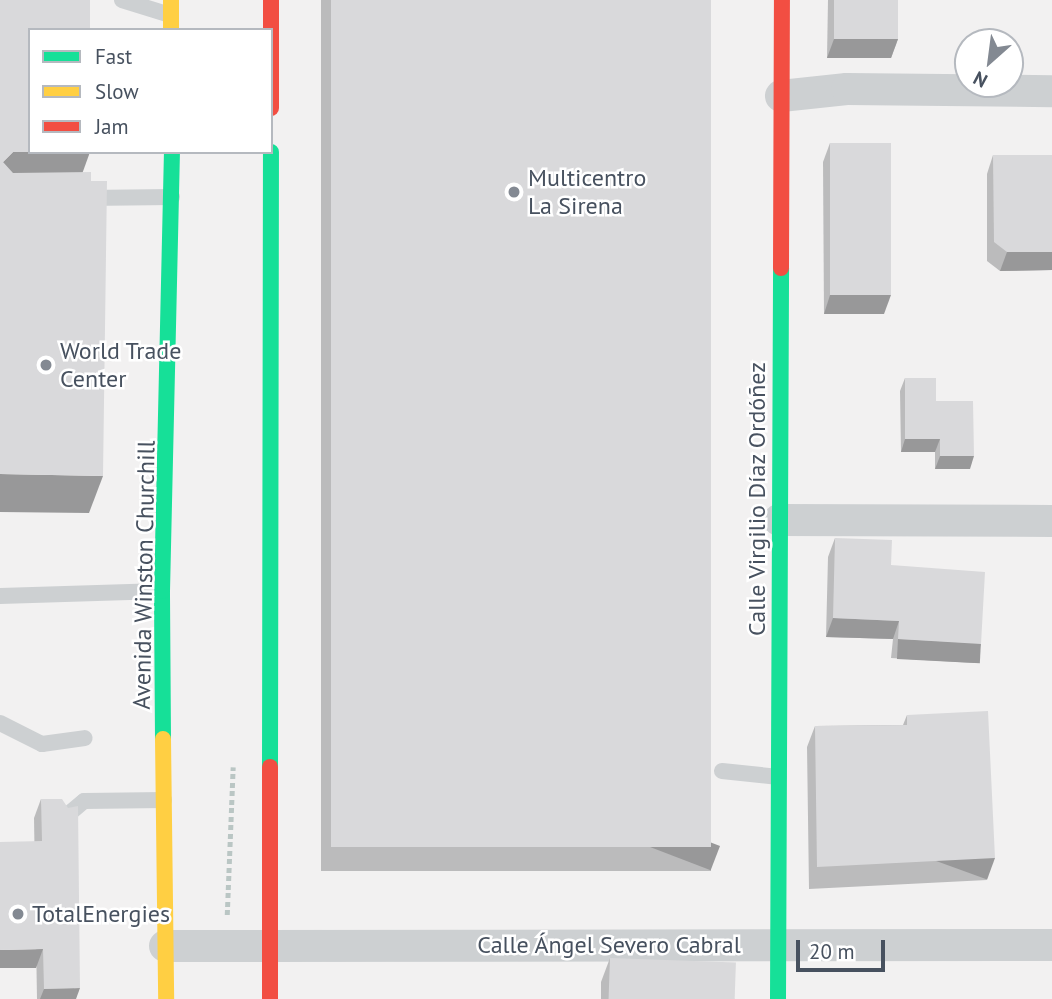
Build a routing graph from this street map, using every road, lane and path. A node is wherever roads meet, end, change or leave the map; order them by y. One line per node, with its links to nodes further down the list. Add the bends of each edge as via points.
1 (122, 0): 4 (lane)
2 (271, 0): 5 (main road)
3 (782, 0): 7 (main road, Calle Virgilio Díaz Ordóñez)
4 (171, 15)
5 (271, 28)
6 (1052, 92): 7 (street, via 847,89)
7 (781, 96): 12 (main road, Calle Virgilio Díaz Ordóñez)
8 (172, 154): 10 (main road, Avenida Winston Churchill)
9 (271, 154): 22 (main road)
10 (172, 197): 11 (lane); 14 (main road, Avenida Winston Churchill)
11 (66, 198)
12 (779, 520): 13 (street); 19 (main road, Calle Virgilio Díaz Ordóñez)
13 (1052, 521)
14 (162, 591): 15 (lane); 20 (main road, Avenida Winston Churchill)
15 (0, 596)
16 (0, 723): 17 (lane, via 42,744)
17 (85, 738)
18 (722, 771): 19 (lane)
19 (779, 777): 25 (main road, Calle Virgilio Díaz Ordóñez)
20 (166, 800): 21 (lane, via 84,801); 24 (main road, Avenida Winston Churchill)
21 (65, 817)
22 (270, 943): 24 (street, Calle Ángel Severo Cabral); 25 (street, Calle Ángel Severo Cabral); 27 (main road)
23 (1052, 945): 25 (street, Calle Ángel Severo Cabral)
24 (165, 946): 26 (main road, Avenida Winston Churchill)
25 (778, 946): 28 (main road, Calle Virgilio Díaz Ordóñez)
26 (166, 999)
27 (270, 999)
28 (778, 999)

